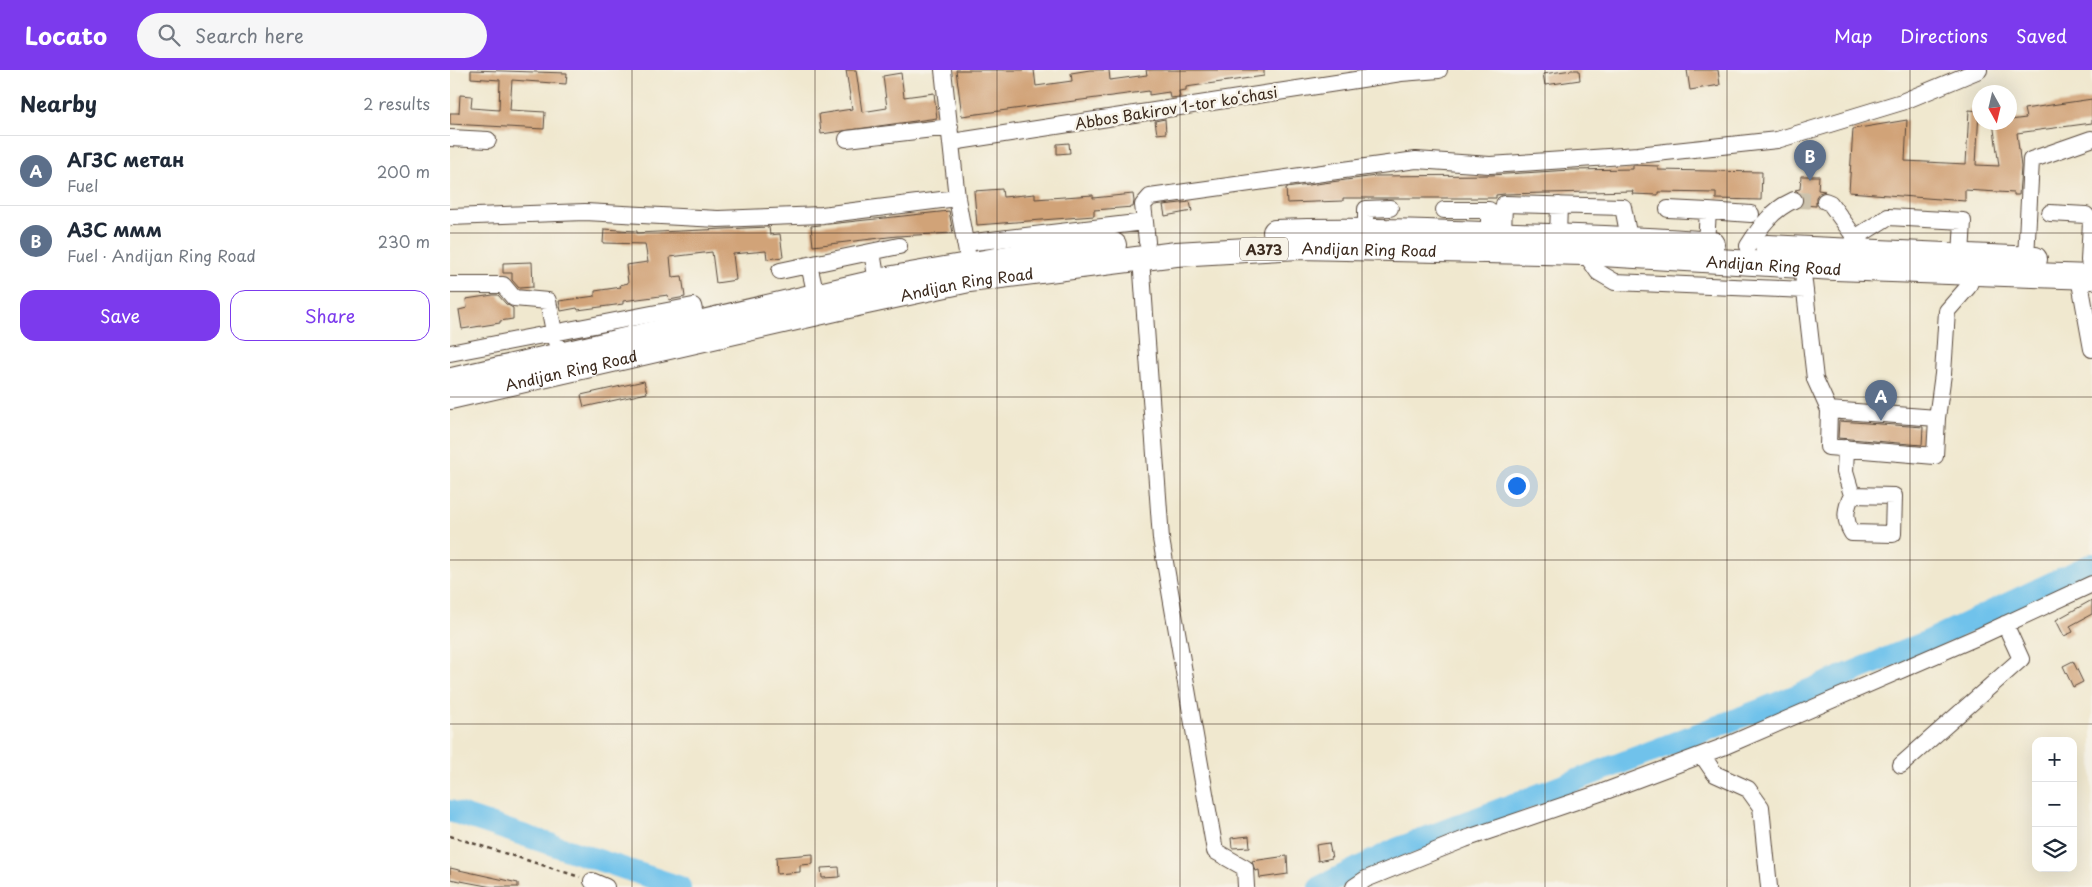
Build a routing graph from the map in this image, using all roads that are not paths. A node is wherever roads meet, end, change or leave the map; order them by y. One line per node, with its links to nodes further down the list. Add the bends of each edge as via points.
1 (943, 70): 5 (street)
2 (1439, 70): 4 (street, Abbos Bakirov 1-tor koʻchasi)
3 (1979, 70): 25 (street, via 1902,102 1777,140 1638,155 1490,165 1416,160 1150,197 1143,204)
4 (1400, 72): 5 (street, Abbos Bakirov 1-tor koʻchasi)
5 (951, 134): 8 (street, Abbos Bakirov 1-tor koʻchasi); 10 (street)
6 (450, 138): 9 (street)
7 (2091, 138): 33 (street, via 2031,160)
8 (848, 139)
9 (488, 140)
10 (958, 198): 20 (street, via 822,215 718,219 585,212); 32 (street)
11 (1794, 200): 29 (street, via 1762,224)
12 (1825, 201): 27 (street, via 1830,203)
13 (1559, 206): 22 (street, via 1504,204); 23 (street); 24 (street, via 1623,207)
14 (1390, 208): 21 (street, via 1366,209)
15 (1668, 209): 17 (street)
16 (1444, 210): 22 (street, via 1489,210)
17 (1708, 211): 19 (street); 26 (street)
18 (2050, 213): 37 (street, via 2090,217)
19 (1751, 214)
20 (450, 217)
21 (1366, 231): 22 (highway, Andijan Ring Road / A373); 25 (highway, Andijan Ring Road / A373, via 1314,230)
22 (1496, 234): 23 (highway, Andijan Ring Road / A373)
23 (1558, 236): 24 (highway, Andijan Ring Road / A373)
24 (1629, 238): 26 (highway, Andijan Ring Road / A373)
25 (1144, 240): 31 (highway, Andijan Ring Road / A373, via 1176,254 1299,247); 32 (highway, Andijan Ring Road / A373, via 1042,252); 47 (highway, Andijan Ring Road / A373); 56 (street, via 1162,548 1215,851 1245,868)
26 (1706, 243): 29 (highway, Andijan Ring Road / A373)
27 (1859, 244): 29 (highway, Andijan Ring Road / A373); 34 (highway, Andijan Ring Road / A373); 34 (street, via 1888,217 1963,221)
28 (899, 246): 30 (street)
29 (1748, 246)
30 (872, 252): 35 (street); 39 (street)
31 (1585, 253): 36 (highway, Andijan Ring Road / A373); 41 (street, via 1598,272 1615,282)
32 (967, 254): 39 (highway, Andijan Ring Road / A373)
33 (2026, 258): 34 (highway, Andijan Ring Road / A373); 37 (highway, Andijan Ring Road / A373)
34 (1968, 264): 36 (highway, Andijan Ring Road / A373); 37 (highway, Andijan Ring Road / A373); 49 (street, via 1968,287 1947,311)
35 (809, 265): 38 (street); 42 (street)
36 (1802, 265): 41 (street)
37 (2088, 269): 44 (street)
38 (780, 271)
39 (878, 282): 42 (highway, Andijan Ring Road / A373)
40 (450, 285): 43 (street, via 503,285 514,298 548,301)
41 (1805, 290): 48 (street, via 1815,379)
42 (816, 296): 43 (highway, Andijan Ring Road / A373, via 696,324)
43 (556, 344): 45 (street); 46 (highway, Andijan Ring Road / A373)
44 (2092, 349)
45 (450, 353)
46 (450, 380)
47 (450, 397)
48 (1829, 410): 49 (street); 50 (street, via 1828,447)
49 (1937, 418): 50 (street, via 1935,456)
50 (1846, 448): 51 (street, via 1845,472)
51 (1852, 495)
52 (2092, 584): 53 (street)
53 (2005, 624): 54 (street); 55 (street, via 2021,659)
54 (1702, 755): 57 (street, via 1465,839 1366,879); 58 (street, via 1715,774 1748,789 1761,807)
55 (1901, 765)
56 (1246, 887)
57 (1354, 887)
58 (1769, 887)

